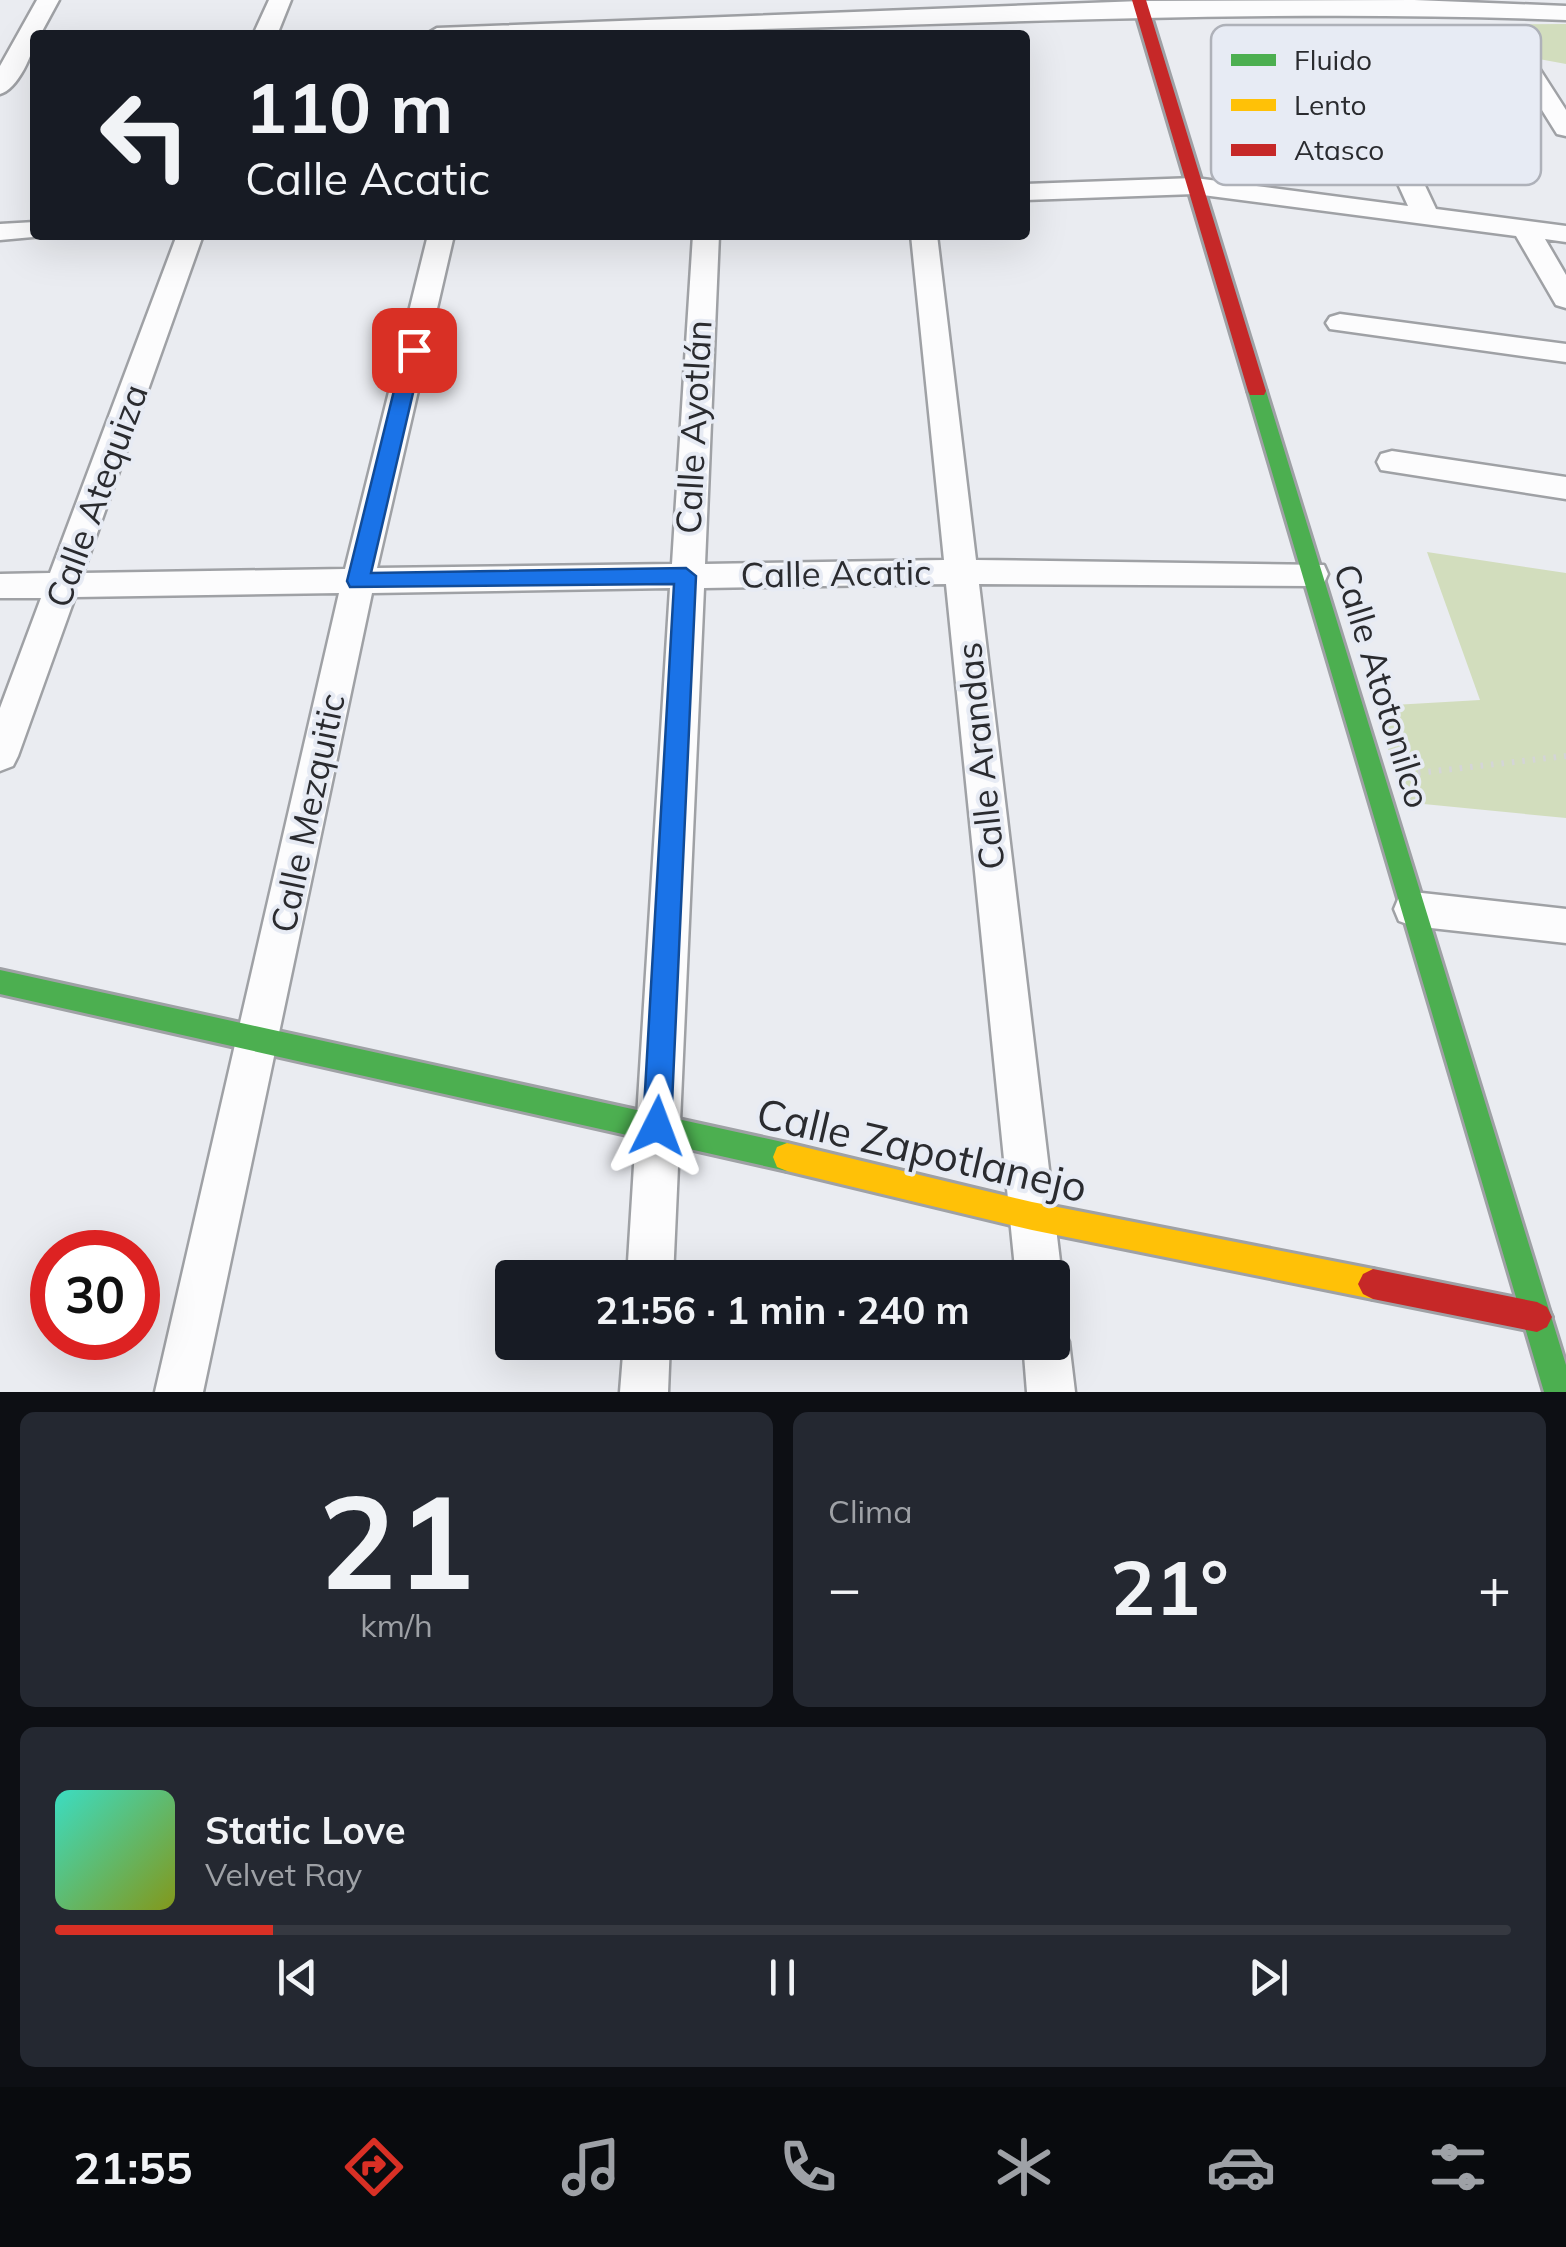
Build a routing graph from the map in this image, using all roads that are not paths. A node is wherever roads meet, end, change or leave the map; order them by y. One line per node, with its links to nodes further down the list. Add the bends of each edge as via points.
1 (48, 0): 10 (street)
2 (280, 0): 11 (street)
3 (709, 0): 12 (street)
4 (1279, 3): 5 (street); 6 (street)
5 (1412, 3): 7 (street)
6 (1140, 4): 9 (street); 18 (street, Calle Atotonilco)
7 (1513, 6): 8 (street)
8 (1566, 13)
9 (900, 17): 12 (street)
10 (36, 30)
11 (267, 30)
12 (709, 30)
13 (28, 51): 14 (street)
14 (0, 87)
15 (1541, 90): 16 (street)
16 (1566, 130)
17 (1412, 185): 20 (street)
18 (1194, 186): 19 (street); 20 (street); 35 (street, Calle Atotonilco)
19 (1030, 192)
20 (1426, 216): 21 (street)
21 (1526, 229): 24 (street); 29 (street)
22 (30, 230): 23 (street)
23 (0, 232)
24 (1566, 234)
25 (188, 240): 38 (street, Calle Atequiza)
26 (440, 240): 37 (street, Calle Mezquitic)
27 (706, 240): 36 (street, Calle Ayotlán)
28 (925, 240): 34 (street, Calle Arandas)
29 (1566, 299)
30 (1340, 323): 31 (street)
31 (1566, 353)
32 (1392, 462): 33 (street)
33 (1566, 488)
34 (961, 572): 35 (street, Calle Acatic); 36 (street, Calle Acatic); 46 (street, Calle Arandas)
35 (1312, 574): 41 (street, Calle Atotonilco)
36 (686, 576): 37 (street, Calle Acatic); 45 (street, Calle Ayotlán)
37 (358, 581): 38 (street, Calle Acatic); 44 (street, Calle Mezquitic)
38 (66, 584): 39 (street, Calle Acatic); 40 (street, Calle Atequiza)
39 (0, 586)
40 (0, 756)
41 (1413, 909): 42 (street); 49 (street, Calle Atotonilco)
42 (1566, 926)
43 (0, 982): 44 (street, Calle Zapotlanejo)
44 (258, 1042): 45 (street, Calle Zapotlanejo); 52 (street, Calle Mezquitic)
45 (657, 1126): 46 (street, Calle Zapotlanejo); 47 (street, Calle Ayotlán)
46 (1032, 1216): 48 (street, Calle Arandas); 49 (street, Calle Zapotlanejo)
47 (651, 1260)
48 (1037, 1260)
49 (1537, 1317): 55 (street, Calle Atotonilco)
50 (646, 1360): 53 (street)
51 (1048, 1360): 54 (street)
52 (179, 1392)
53 (644, 1392)
54 (1052, 1392)
55 (1560, 1392)

